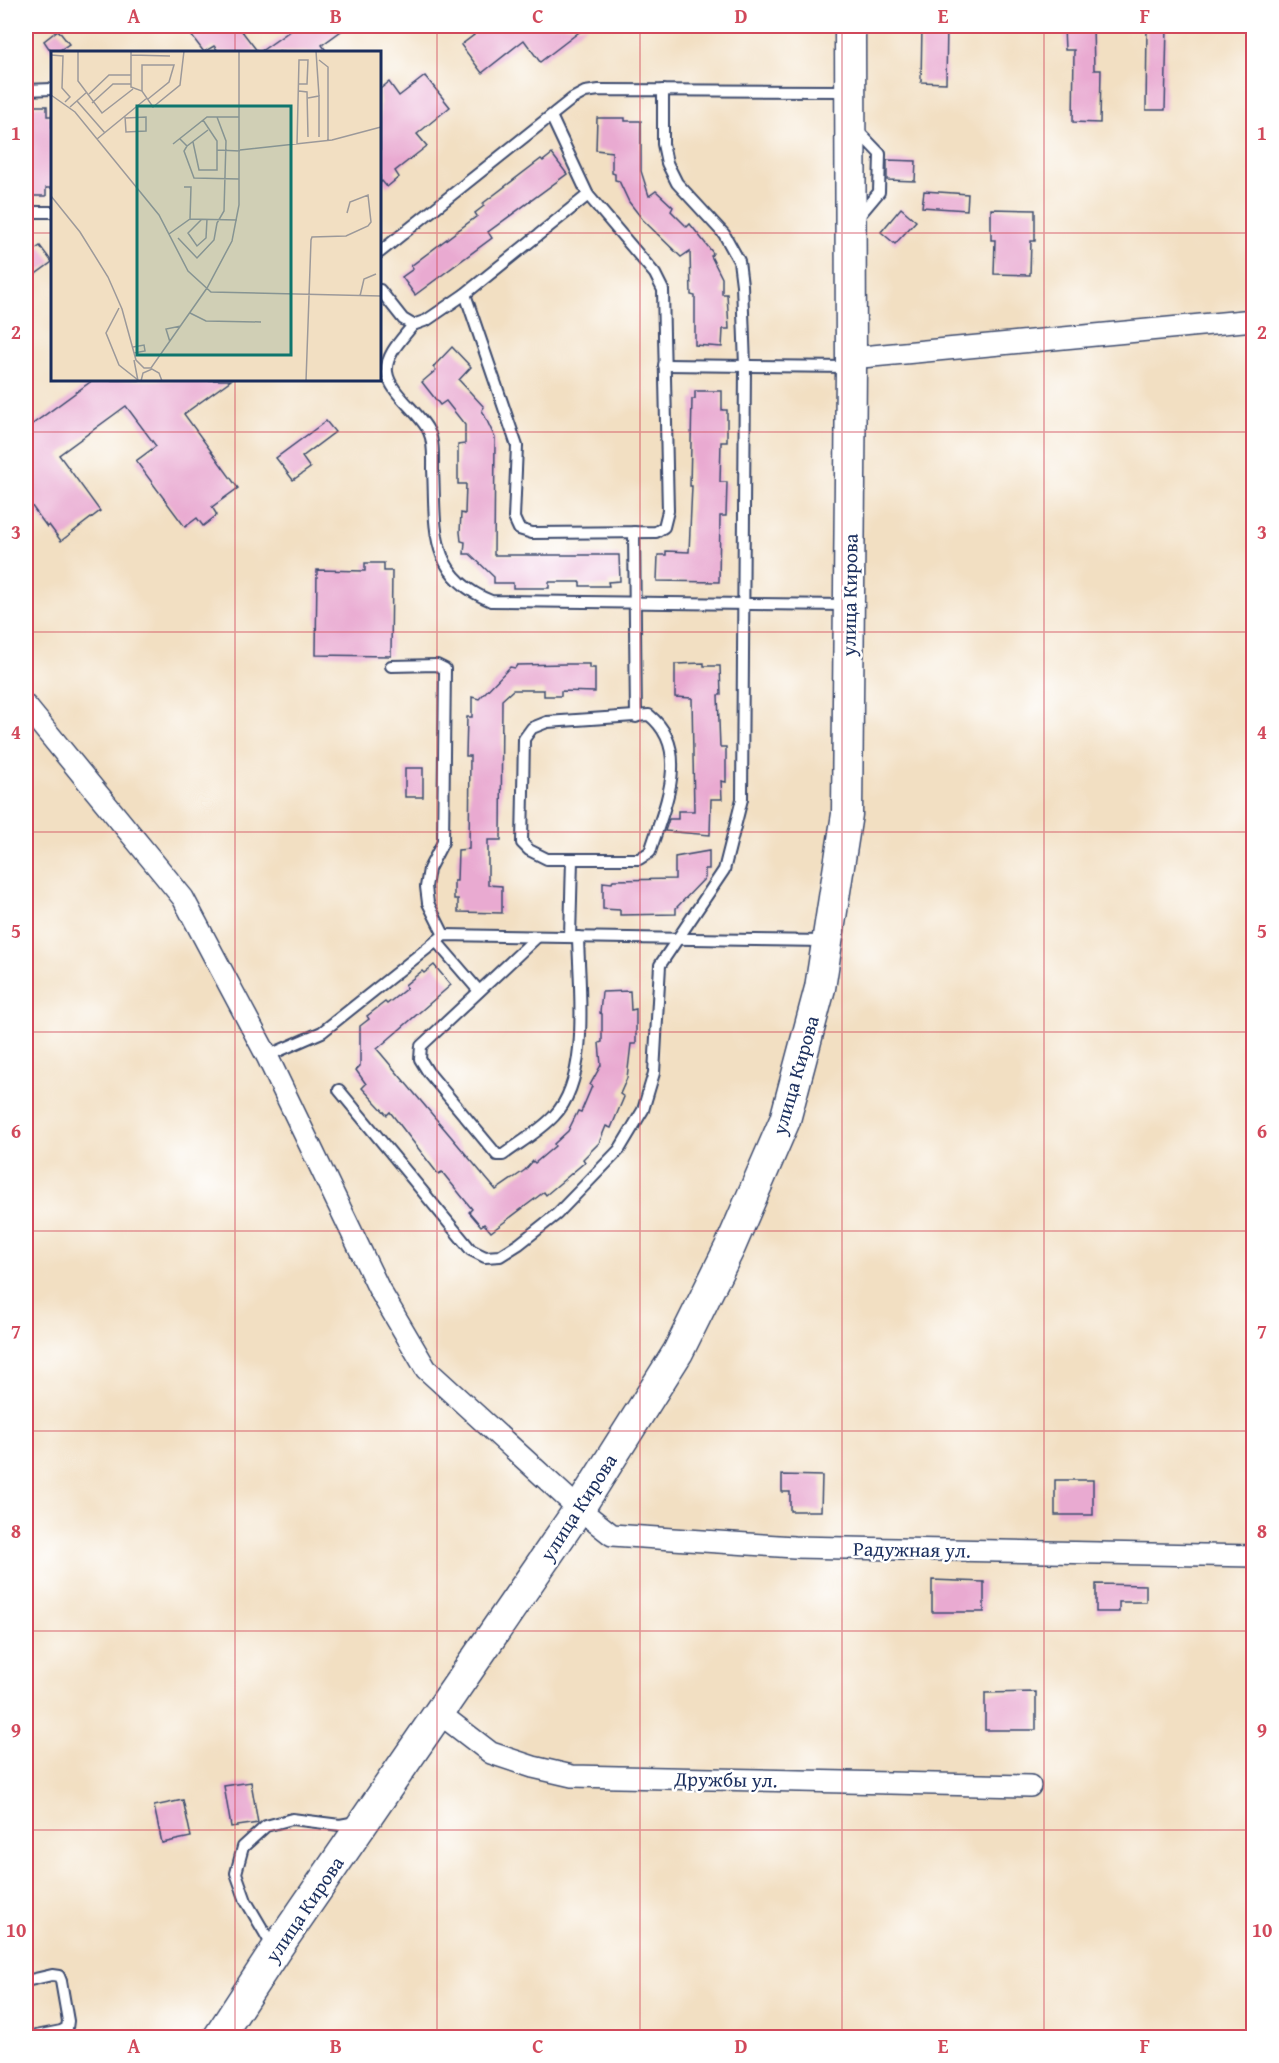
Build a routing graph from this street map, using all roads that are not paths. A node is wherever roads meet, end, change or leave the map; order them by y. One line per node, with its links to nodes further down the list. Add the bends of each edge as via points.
1 (850, 26): 5 (main road, улица Кирова)
2 (51, 89): 3 (lane)
3 (26, 90)
4 (663, 90): 5 (lane); 6 (lane, via 585,92); 17 (lane, via 667,163 677,183 724,234 739,261)
5 (850, 91): 15 (main road, улица Кирова)
6 (551, 116): 7 (lane); 10 (lane)
7 (588, 195): 12 (lane); 16 (lane, via 655,274 663,290)
8 (26, 212): 9 (lane)
9 (51, 212)
10 (381, 251)
11 (381, 291): 14 (lane, via 403,319)
12 (465, 294): 14 (lane); 18 (lane, via 517,446 514,518 519,529 532,533)
13 (1254, 320): 15 (street)
14 (413, 325): 19 (lane, via 388,359 387,371 395,390 429,432 436,541 441,556 461,585 491,601)
15 (851, 362): 17 (lane); 21 (main road, улица Кирова)
16 (664, 365): 17 (lane); 18 (lane, via 668,511 664,527 656,532)
17 (745, 366): 20 (lane)
18 (634, 532): 19 (lane)
19 (635, 603): 20 (lane); 24 (lane)
20 (744, 604): 21 (lane); 29 (lane, via 742,799 724,870)
21 (849, 605): 30 (main road, улица Кирова, via 847,814)
22 (392, 666): 28 (lane, via 437,665 445,669 443,842 429,869 426,887)
23 (26, 706): 32 (street, Радужная ул., via 183,898)
24 (636, 717): 25 (lane, via 649,715 658,722 672,747 673,772 650,852 639,859); 25 (lane, via 547,722 532,728 524,739 522,843 547,859)
25 (572, 859): 27 (lane)
26 (537, 937): 27 (lane); 28 (lane); 31 (lane)
27 (574, 937): 29 (lane); 31 (lane, via 580,1040 570,1092 555,1116 503,1155 497,1155 420,1059 421,1046)
28 (440, 938): 31 (lane); 32 (lane, via 322,1032)
29 (677, 939): 30 (lane); 33 (lane, via 660,965 654,1073 643,1110 619,1150 556,1214 500,1256 485,1257 471,1250)
30 (827, 941): 34 (main road, улица Кирова, via 820,988 781,1131 678,1352)
31 (479, 991)
32 (267, 1056): 34 (street, Радужная ул., via 379,1289 426,1369)
33 (339, 1090)
34 (579, 1509): 35 (street, Радужная ул., via 612,1535 794,1547); 36 (main road, улица Кирова)
35 (1254, 1556)
36 (439, 1713): 37 (street, Дружбы ул., via 491,1753 572,1776); 38 (main road, улица Кирова)
37 (1030, 1786)
38 (365, 1820): 39 (main road, улица Кирова); 39 (lane, via 340,1825 292,1819 266,1826 243,1847 236,1873 246,1901)
39 (275, 1951): 42 (main road, улица Кирова)
40 (26, 1981): 41 (lane, via 58,1976 68,2021 67,2028 61,2031)
41 (26, 2037)
42 (218, 2037)

